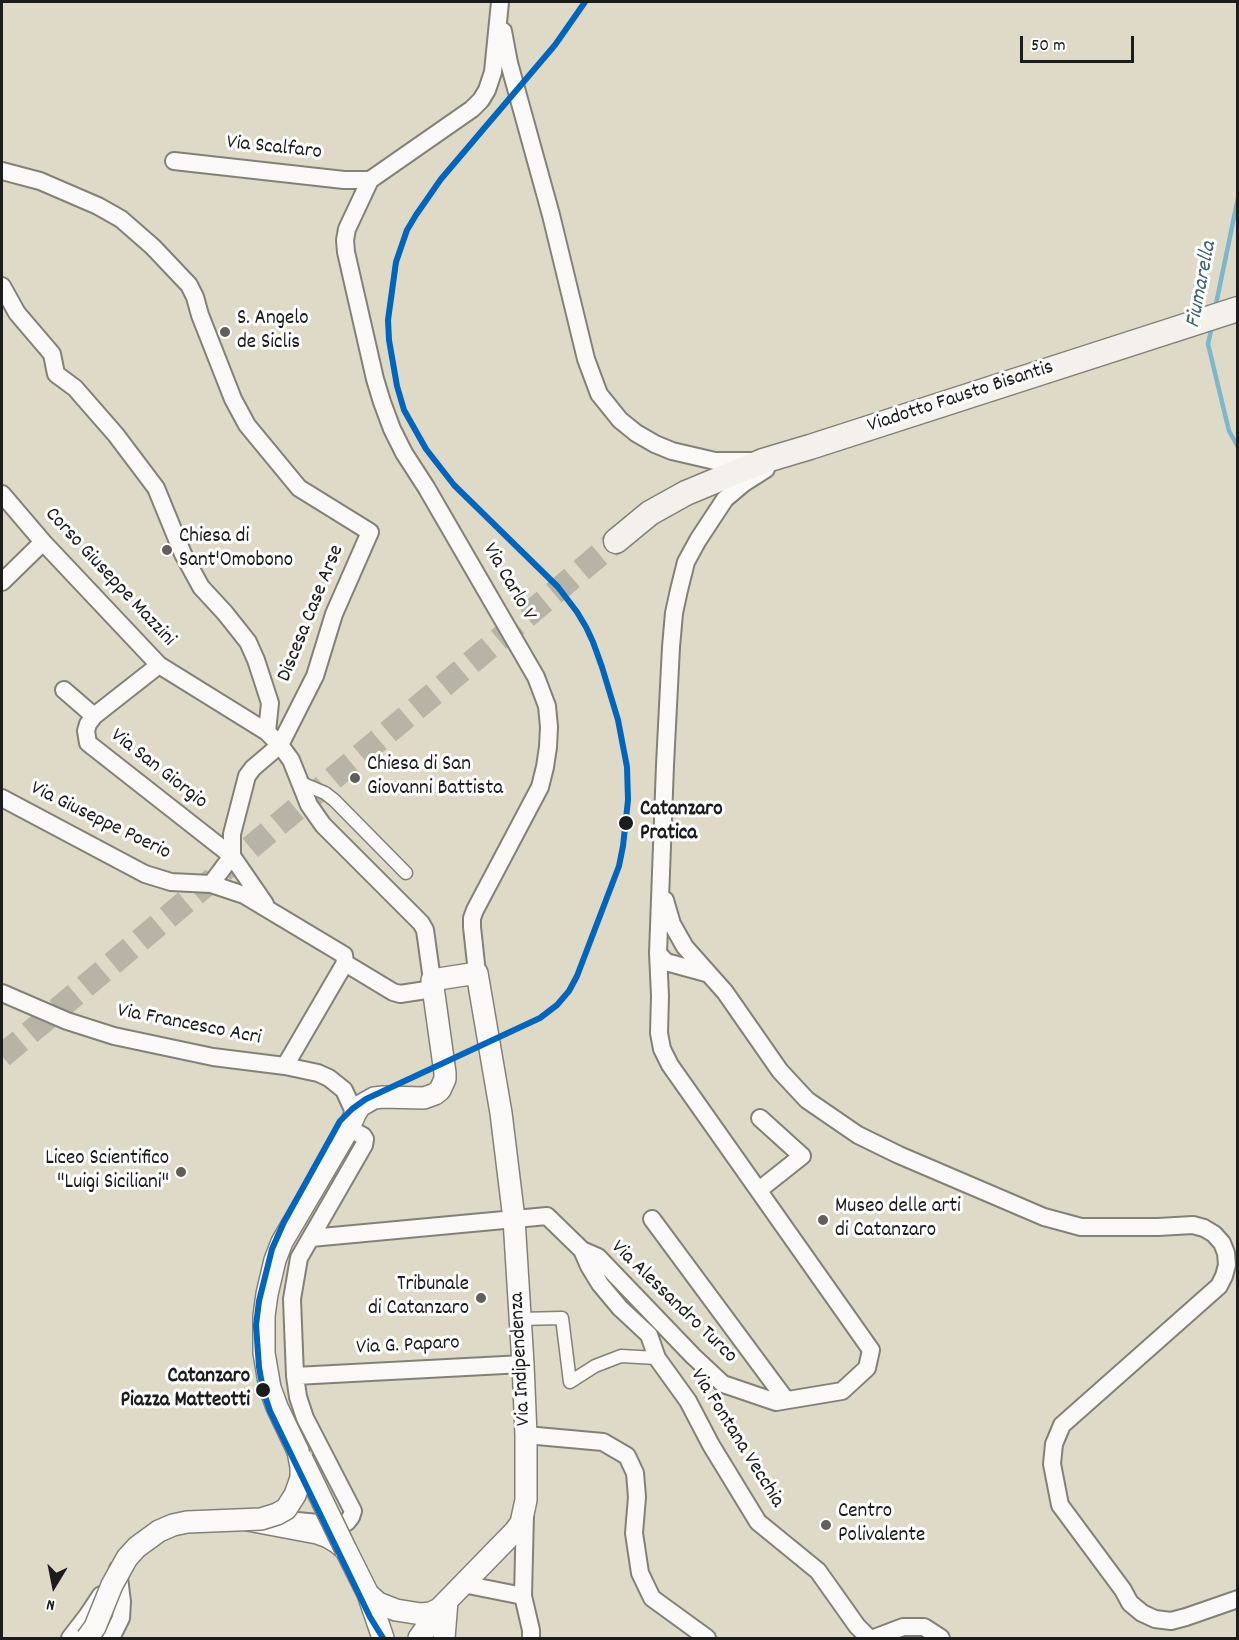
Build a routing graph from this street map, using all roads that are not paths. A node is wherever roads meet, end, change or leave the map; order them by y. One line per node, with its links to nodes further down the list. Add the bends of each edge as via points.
1 (500, 7): 4 (street, Via Carlo V, via 493,72 481,100); 8 (street, via 509,63 586,359 599,394 628,427 672,451 715,461)
2 (174, 161): 4 (street, Via Scalfaro)
3 (2, 171): 17 (street, Discesa Case Arse, via 65,190 112,213 140,234 189,285 238,412 247,425 299,488 370,532 334,614 316,673)
4 (370, 180): 29 (street, Via Carlo V, via 347,228 346,252 382,402 404,453 536,677 547,706 547,757 540,787 472,918)
5 (2, 286): 16 (street, via 17,313 52,354 56,374 75,388 156,488 201,587 248,642 270,703)
6 (1238, 309): 7 (main road, Viadotto Fausto Bisantis)
7 (810, 447): 8 (main road, Viadotto Fausto Bisantis); 23 (street, via 744,483 726,500 686,562 674,613)
8 (763, 461): 10 (main road, Viadotto Fausto Bisantis, via 686,493 650,513)
9 (2, 494): 11 (street, Corso Giuseppe Mazzini)
10 (616, 541)
11 (43, 542): 12 (street); 13 (street, Corso Giuseppe Mazzini)
12 (2, 582)
13 (159, 665): 15 (street, Via San Giorgio); 16 (street, Corso Giuseppe Mazzini)
14 (64, 690): 15 (street)
15 (94, 716): 20 (street, Via San Giorgio, via 86,731 91,747)
16 (267, 732): 17 (street, Corso Giuseppe Mazzini)
17 (280, 745): 18 (street, Corso Giuseppe Mazzini); 20 (street, via 247,776 232,834)
18 (301, 783): 21 (street, via 334,800); 31 (street, Corso Giuseppe Mazzini, via 309,805 323,825 421,922)
19 (2, 798): 22 (street, Via Giuseppe Poerio, via 145,874 171,882)
20 (232, 856): 22 (street); 24 (street, Via San Giorgio)
21 (406, 873)
22 (211, 884): 24 (street, Via Giuseppe Poerio, via 244,895)
23 (662, 887): 25 (street, via 672,924); 26 (street, Via Alessandro Turco)
24 (270, 910): 27 (street, Via Giuseppe Poerio, via 344,955)
25 (685, 947): 26 (street, via 669,947); 30 (street)
26 (658, 953): 28 (street, via 666,962); 33 (street, Via Alessandro Turco)
27 (345, 963): 31 (street, Via Giuseppe Poerio, via 400,994); 34 (street)
28 (684, 968): 30 (street); 33 (street, via 673,976)
29 (477, 973): 31 (street); 38 (street, Via Indipendenza)
30 (706, 973): 56 (street, via 725,992 780,1071 807,1100 858,1135 1044,1217 1071,1225 1193,1225 1214,1234 1226,1253 1227,1265 1219,1286 1062,1425 1054,1444 1052,1464 1060,1504 1130,1603 1142,1613 1171,1621)
31 (432, 985): 36 (street, via 445,1073 443,1085 424,1098 374,1098 360,1106)
32 (2, 993): 34 (street, Via Francesco Acri, via 67,1021 114,1035 213,1057)
33 (660, 996): 37 (street, Via Alessandro Turco, via 662,1049)
34 (285, 1066): 36 (street, Via Francesco Acri, via 329,1078 344,1090)
35 (760, 1118): 37 (street, via 802,1156)
36 (352, 1121): 40 (street, Via Francesco Acri, via 365,1139 364,1145); 48 (street, via 282,1242 267,1294 264,1353 270,1388)
37 (759, 1190): 46 (street, Via Alessandro Turco, via 871,1350 867,1368 842,1391)
38 (514, 1219): 40 (street, Via Alessandro Turco); 41 (street, Via Alessandro Turco, via 547,1216); 42 (street, Via Indipendenza)
39 (652, 1219): 46 (street)
40 (311, 1238): 45 (street, via 299,1258 292,1299)
41 (582, 1250): 43 (street, Via Fontana Vecchia, via 600,1284 649,1335); 46 (street, Via Alessandro Turco, via 597,1257 723,1384 776,1402)
42 (520, 1319): 43 (street, via 562,1318 570,1382 621,1356); 44 (street, Via Indipendenza)
43 (657, 1358): 67 (street, Via Fontana Vecchia, via 688,1401 758,1522 818,1571 857,1626)
44 (523, 1364): 45 (street, Via G. Paparo); 47 (street, Via Indipendenza)
45 (295, 1376): 52 (street, via 305,1419 353,1511 347,1522 341,1525 248,1516 185,1517 146,1533)
46 (786, 1400)
47 (526, 1435): 49 (street, Via Indipendenza); 66 (street, via 603,1442 627,1456 635,1473 634,1533 640,1573 651,1598)
48 (298, 1451): 50 (street, bridge, via 301,1478 291,1503 278,1514); 51 (street, bridge)
49 (526, 1500): 53 (street, Via Indipendenza, via 515,1532); 55 (street, Via Indipendenza)
50 (247, 1520): 51 (street, bridge, via 317,1533); 59 (street, bridge, via 187,1522 159,1531 137,1547 120,1569 94,1627)
51 (346, 1550): 54 (street)
52 (117, 1565): 58 (street); 59 (street)
53 (463, 1584): 55 (street); 57 (street, Via Indipendenza)
54 (363, 1586): 57 (street, via 378,1603 396,1610 431,1613); 62 (street)
55 (524, 1596): 65 (street, Via Indipendenza)
56 (1238, 1599)
57 (443, 1605): 63 (street, Via Indipendenza); 64 (street)
58 (121, 1618): 60 (street); 61 (street)
59 (72, 1636)
60 (103, 1638)
61 (111, 1638)
62 (383, 1638)
63 (419, 1638)
64 (444, 1638)
65 (531, 1638)
66 (707, 1638)
67 (871, 1638): 68 (street, Via Fontana Vecchia, via 903,1627 924,1627)
68 (942, 1638)

